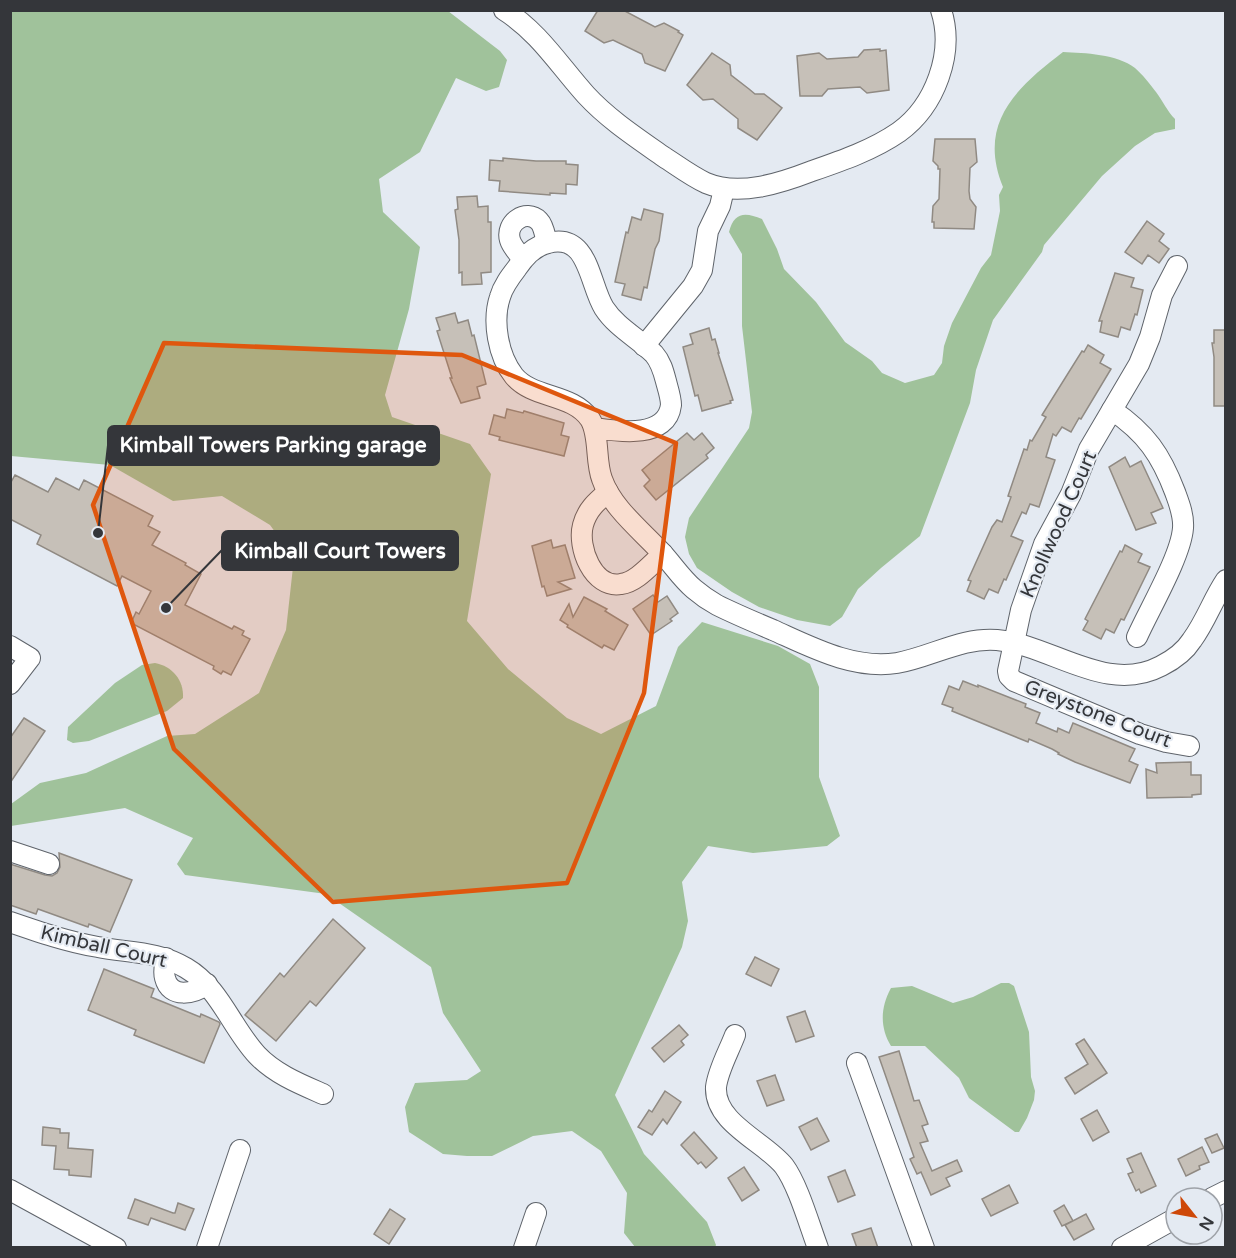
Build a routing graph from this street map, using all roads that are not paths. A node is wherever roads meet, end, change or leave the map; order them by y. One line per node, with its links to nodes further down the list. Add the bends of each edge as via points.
1 (504, 10): 3 (street, via 543,42 609,117 691,175)
2 (941, 10): 3 (street, via 945,40 938,79 926,103 900,130 804,174 752,187)
3 (724, 189): 7 (street, via 708,231 702,270)
4 (548, 243): 5 (street); 5 (street, via 536,218 516,220 509,237); 7 (street, via 563,242 581,252 605,309)
5 (523, 259): 9 (street, via 504,286 497,307 498,335 508,367 526,386 584,412)
6 (1178, 266): 8 (street, Knollwood Court, via 1162,295 1139,364)
7 (644, 346): 9 (street, via 655,355 663,370 671,402 667,416 639,432)
8 (1112, 410): 13 (street, via 1153,446 1170,479 1183,521 1182,536); 14 (street, Knollwood Court, via 1044,544 1026,591)
9 (594, 428): 10 (street, via 597,463)
10 (608, 492): 11 (street); 11 (street, via 592,506 582,528 584,552 595,572 610,584 624,584)
11 (663, 554): 14 (street, via 692,588 711,602 842,658 890,664 974,641)
12 (1226, 580): 14 (street, via 1186,647 1166,664 1143,673 1108,674)
13 (1137, 638)
14 (1014, 643): 16 (street, Knollwood Court)
15 (10, 646): 17 (street, via 30,658)
16 (1009, 676): 18 (street, Greystone Court, via 1140,734)
17 (10, 684)
18 (1189, 746)
19 (10, 850): 20 (street)
20 (49, 864)
21 (10, 922): 24 (street, Kimball Court, via 87,945 144,952 186,968 207,984 262,1060)
22 (735, 1035): 33 (street, via 716,1086 720,1105 736,1126 784,1167)
23 (856, 1064): 34 (street)
24 (323, 1094)
25 (240, 1150): 31 (street)
26 (10, 1190): 30 (street)
27 (536, 1213): 32 (street)
28 (1164, 1225): 29 (street)
29 (1132, 1245)
30 (116, 1248)
31 (207, 1248)
32 (524, 1248)
33 (818, 1248)
34 (924, 1248)

